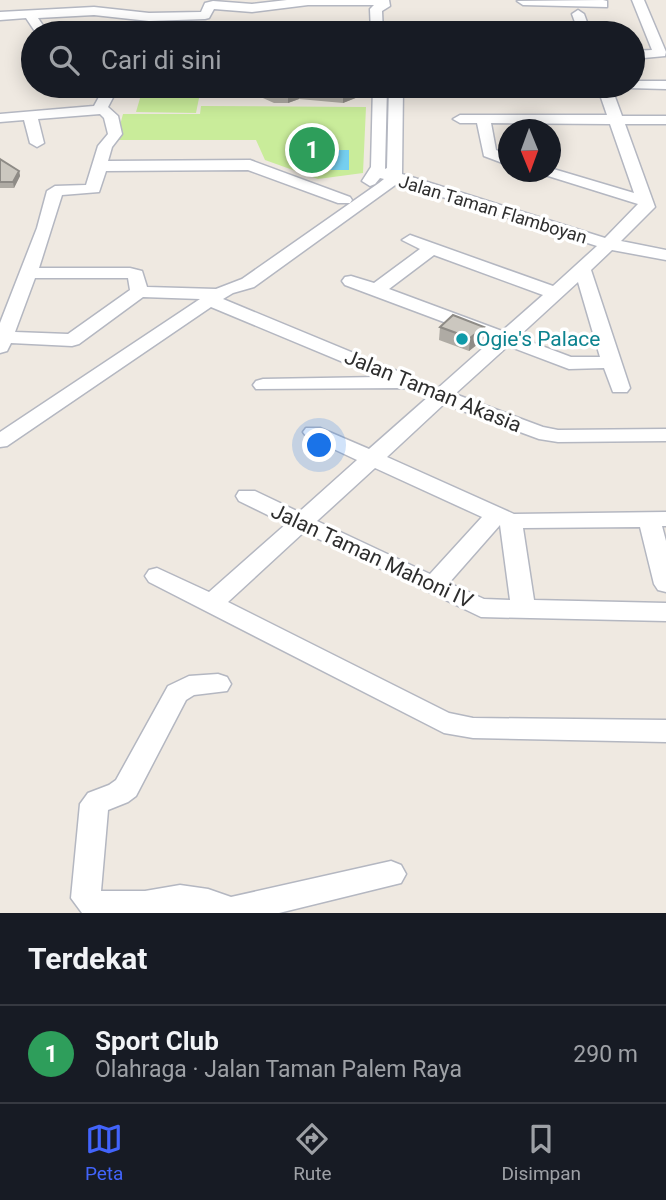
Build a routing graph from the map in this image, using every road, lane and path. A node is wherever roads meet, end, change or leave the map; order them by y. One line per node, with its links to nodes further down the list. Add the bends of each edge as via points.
1 (638, 0): 18 (street, via 660,52)
2 (40, 1): 9 (street)
3 (308, 1): 5 (street); 6 (street, via 258,7)
4 (523, 1): 7 (street); 16 (street)
5 (384, 3): 14 (street, via 376,9); 15 (street)
6 (235, 4): 12 (street, via 209,6 205,15)
7 (603, 4)
8 (156, 5): 12 (street)
9 (32, 14): 11 (street); 12 (street, via 101,11); 13 (street)
10 (578, 14): 17 (street)
11 (0, 16)
12 (149, 18)
13 (36, 21)
14 (376, 21)
15 (390, 21)
16 (525, 21)
17 (581, 21)
18 (645, 55)
19 (645, 85): 20 (street)
20 (666, 85)
21 (107, 98): 25 (street)
22 (381, 98): 38 (street)
23 (395, 98): 38 (street)
24 (608, 98): 30 (street)
25 (102, 108): 26 (street); 36 (street, via 111,116 116,134 105,146)
26 (30, 116): 27 (street); 32 (street)
27 (0, 118)
28 (460, 118): 29 (street)
29 (483, 119): 30 (street); 33 (street)
30 (616, 120): 31 (street); 40 (street)
31 (666, 120)
32 (37, 144)
33 (488, 152): 34 (street); 35 (street)
34 (498, 152)
35 (498, 156)
36 (99, 166): 39 (street, via 250,165); 48 (street, via 93,189 55,191)
37 (561, 171): 40 (street)
38 (385, 176): 39 (street); 43 (street, via 385,187); 44 (street, Jalan Taman Flamboyan)
39 (344, 200): 43 (street)
40 (646, 204): 41 (street); 44 (street)
41 (666, 207)
42 (410, 240): 45 (street)
43 (296, 241): 53 (street, via 248,284)
44 (608, 244): 46 (street, Jalan Taman Flamboyan); 47 (street)
45 (432, 248): 50 (street); 52 (street)
46 (666, 255)
47 (582, 269): 52 (street); 56 (street)
48 (28, 273): 51 (street, via 131,273 136,275); 55 (street)
49 (351, 281): 50 (street)
50 (375, 291): 54 (street)
51 (139, 292): 53 (street); 55 (street, via 72,340)
52 (555, 293): 54 (street)
53 (218, 294): 57 (street, Jalan Taman Akasia); 63 (street)
54 (504, 339): 56 (street, via 569,363); 60 (street)
55 (2, 342)
56 (611, 362): 59 (street)
57 (410, 383): 58 (street); 60 (street, Jalan Taman Akasia)
58 (263, 385)
59 (620, 388)
60 (441, 396): 62 (street, Jalan Taman Akasia, via 548,435); 64 (street)
61 (313, 432): 64 (street)
62 (666, 435)
63 (0, 441)
64 (372, 459): 66 (street); 68 (street)
65 (247, 496): 68 (street, Jalan Taman Mahoni IV)
66 (503, 518): 67 (street); 71 (street); 73 (street)
67 (657, 519): 70 (street)
68 (302, 522): 71 (street, Jalan Taman Mahoni IV); 72 (street)
69 (157, 576): 72 (street)
70 (666, 584)
71 (433, 585): 73 (street, Jalan Taman Mahoni IV, via 481,608)
72 (212, 603): 76 (street, via 457,727)
73 (523, 610): 74 (street, Jalan Taman Mahoni IV)
74 (666, 612)
75 (218, 684): 78 (street, via 189,686 177,693 126,788 94,804 86,898 94,905)
76 (666, 731)
77 (391, 874): 79 (street)
78 (135, 908): 79 (street, via 201,899)
79 (229, 912)

